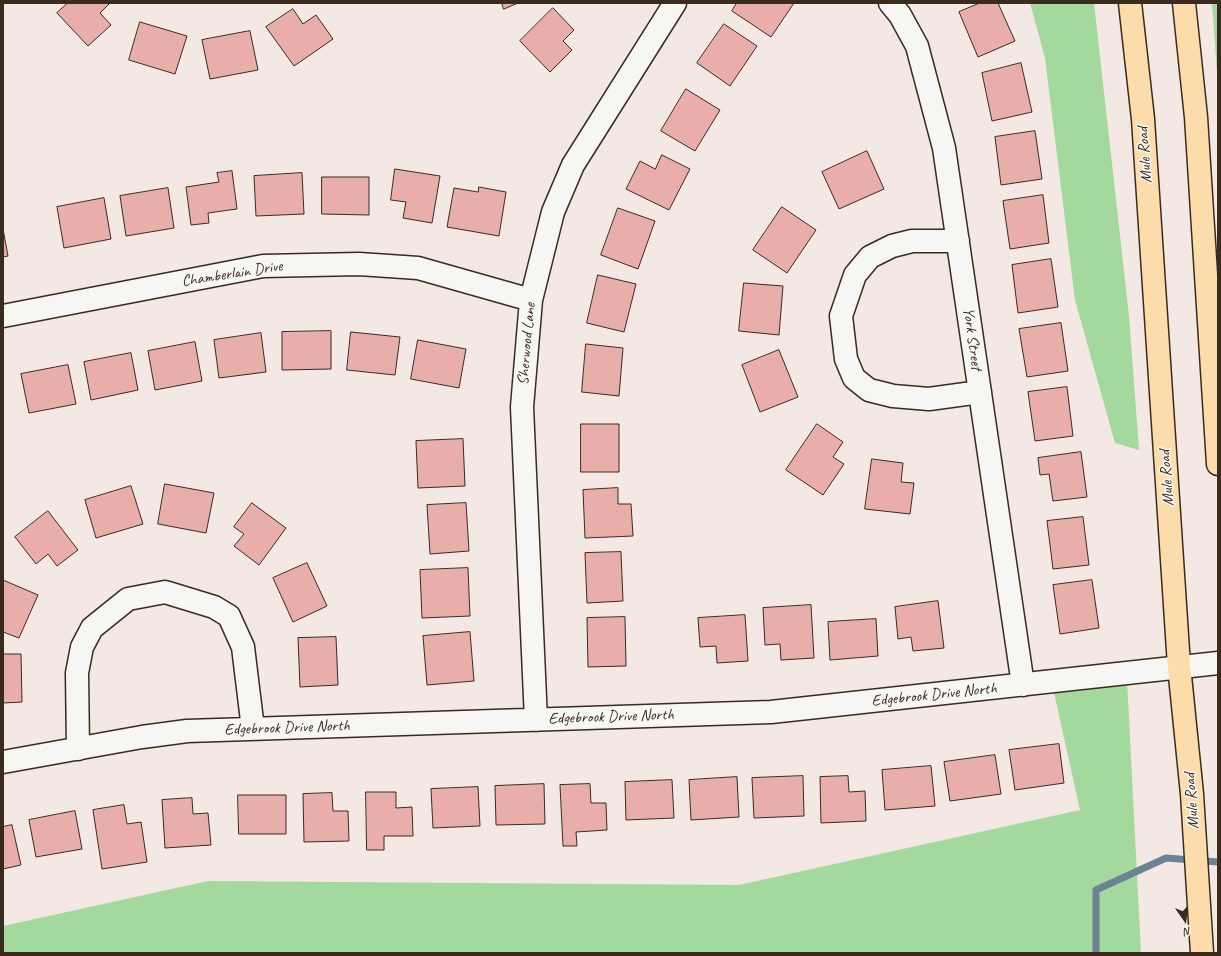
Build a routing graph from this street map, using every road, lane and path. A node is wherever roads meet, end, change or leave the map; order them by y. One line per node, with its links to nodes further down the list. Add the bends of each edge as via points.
1 (890, 3): 5 (street, York Street, via 900,15 917,46 944,148)
2 (1130, 3): 11 (main road, Mule Road, via 1142,119)
3 (1184, 3): 9 (main road, via 1196,117)
4 (670, 5): 6 (street, Sherwood Lane, via 573,165 553,212)
5 (958, 241): 8 (street, York Street); 8 (street, via 912,241 892,246 870,258 855,275 841,316 846,359 854,378 869,390 893,396 929,399)
6 (531, 300): 7 (street, Chamberlain Drive, via 418,268 359,264 263,266); 13 (street, Sherwood Lane, via 522,407)
7 (3, 316)
8 (980, 392): 12 (street, York Street)
9 (1218, 464)
10 (1218, 663): 11 (street, Edgebrook Drive North)
11 (1179, 666): 12 (street, Edgebrook Drive North); 17 (main road, Mule Road, via 1192,794)
12 (1024, 685): 13 (street, Edgebrook Drive North, via 771,712)
13 (536, 720): 14 (street, Edgebrook Drive North)
14 (254, 730): 15 (street, Edgebrook Drive North, via 187,732); 15 (street, via 242,647 229,616 214,607 165,592 128,599 92,628 82,647 77,673)
15 (78, 749): 16 (street, Edgebrook Drive North)
16 (3, 762)
17 (1202, 953)

